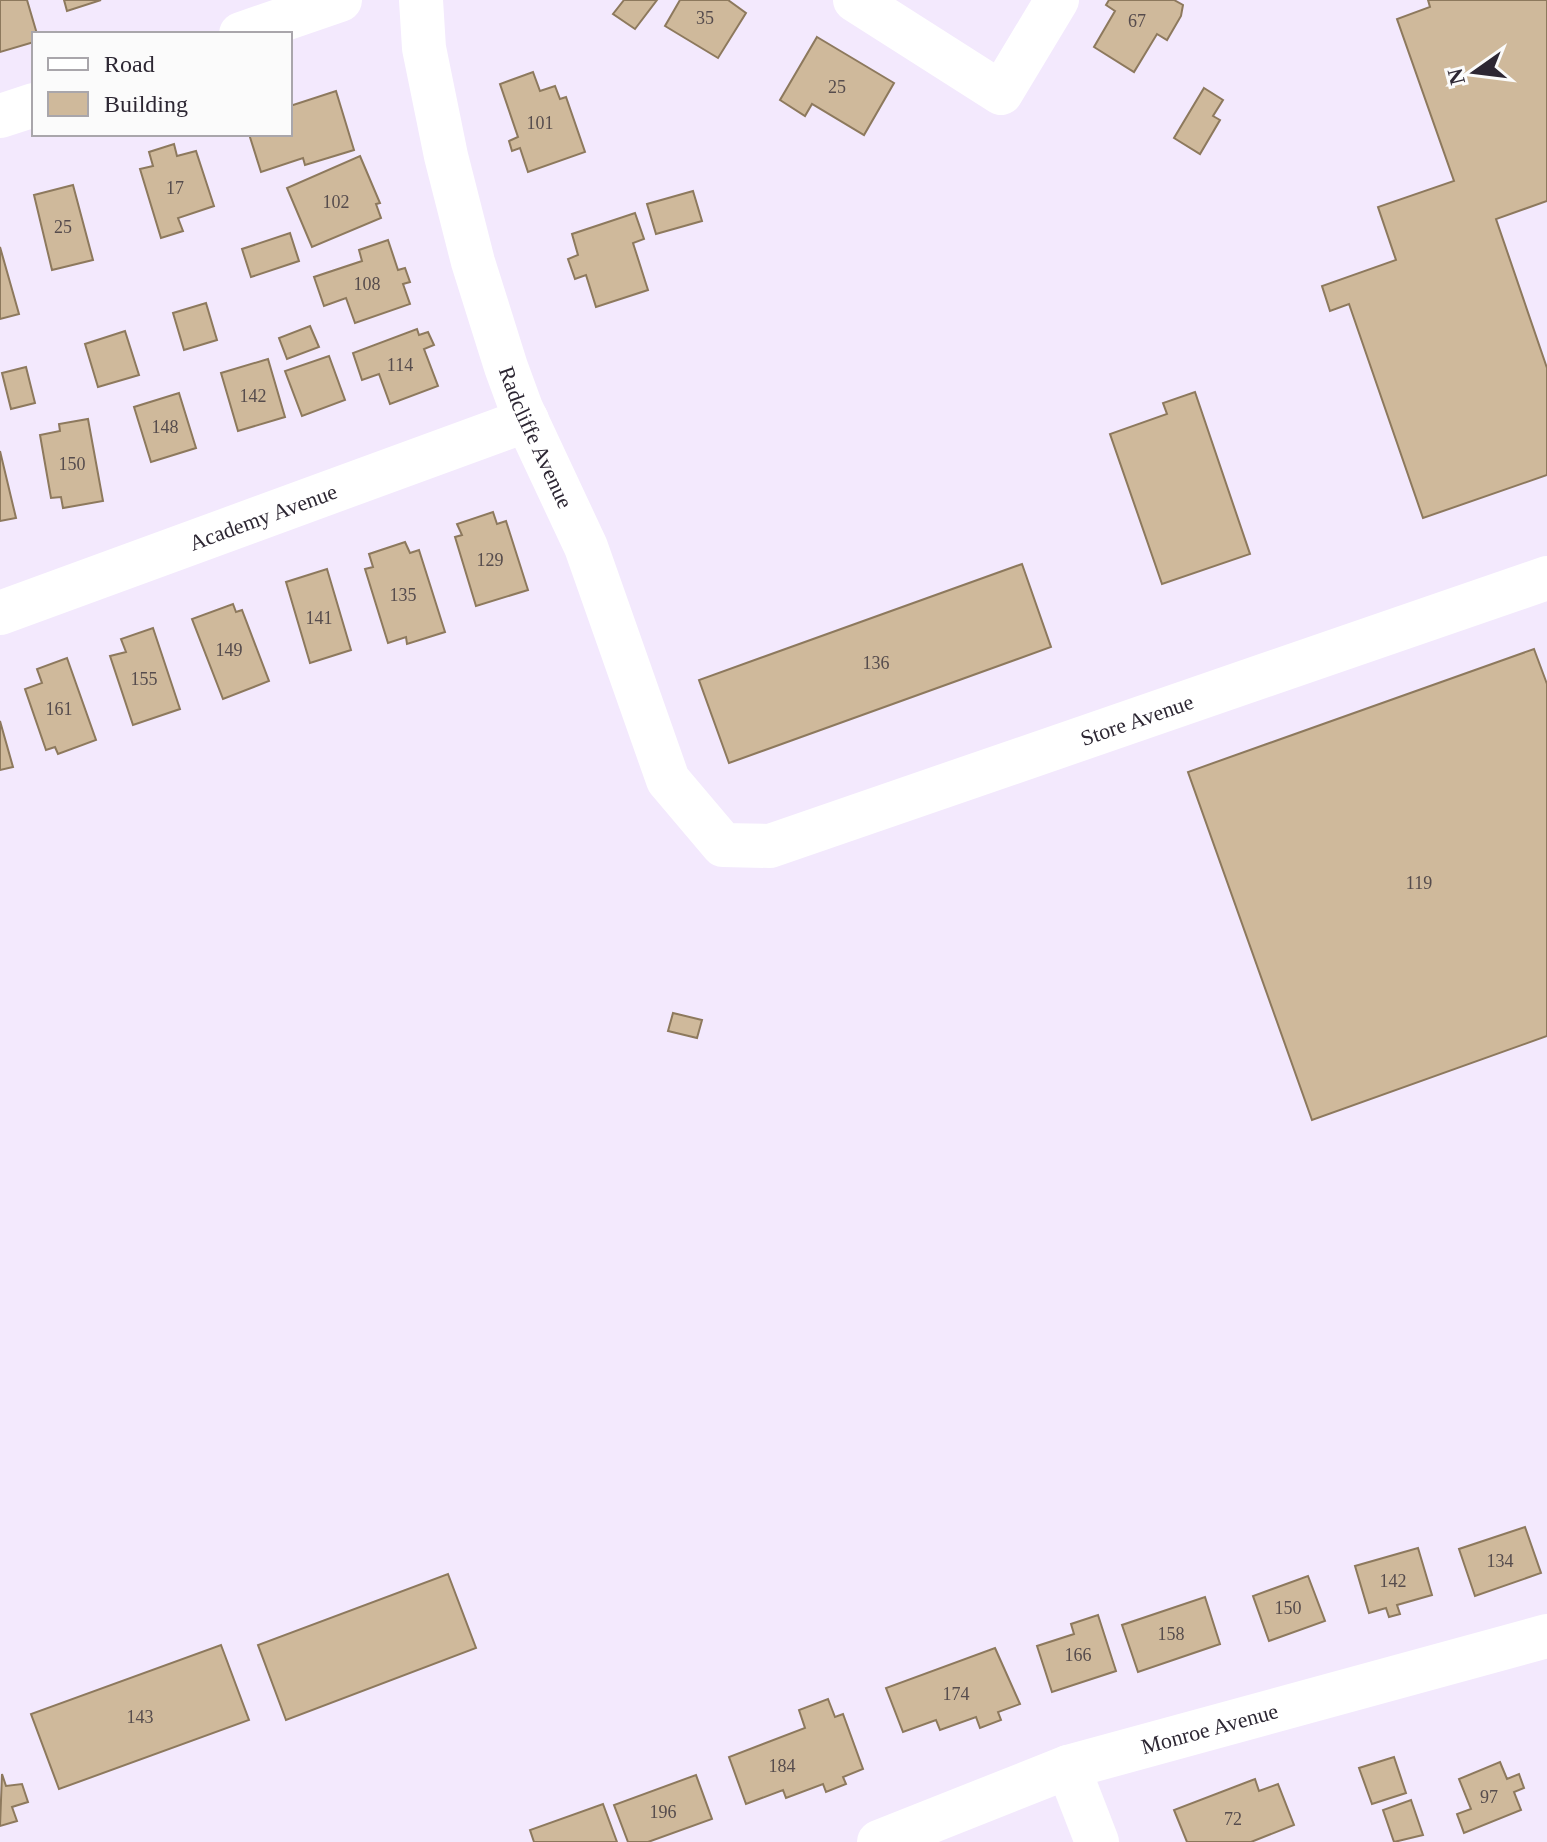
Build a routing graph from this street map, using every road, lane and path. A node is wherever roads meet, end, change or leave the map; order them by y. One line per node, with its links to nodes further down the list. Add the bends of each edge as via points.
1 (340, 0): 5 (street)
2 (421, 0): 8 (street, Radcliffe Avenue, via 424,48 459,211)
3 (855, 0): 4 (street, via 1001,93)
4 (1057, 0)
5 (247, 32)
6 (32, 106): 7 (street)
7 (0, 116)
8 (527, 420): 10 (street, Academy Avenue); 11 (street, Radcliffe Avenue, via 586,547 668,780)
9 (1547, 578): 11 (street, Store Avenue, via 770,846)
10 (0, 613)
11 (723, 845)
12 (1547, 1636): 13 (street, Monroe Avenue)
13 (1068, 1767): 14 (street, Monroe Avenue); 15 (street)
14 (879, 1842)
15 (1097, 1842)

